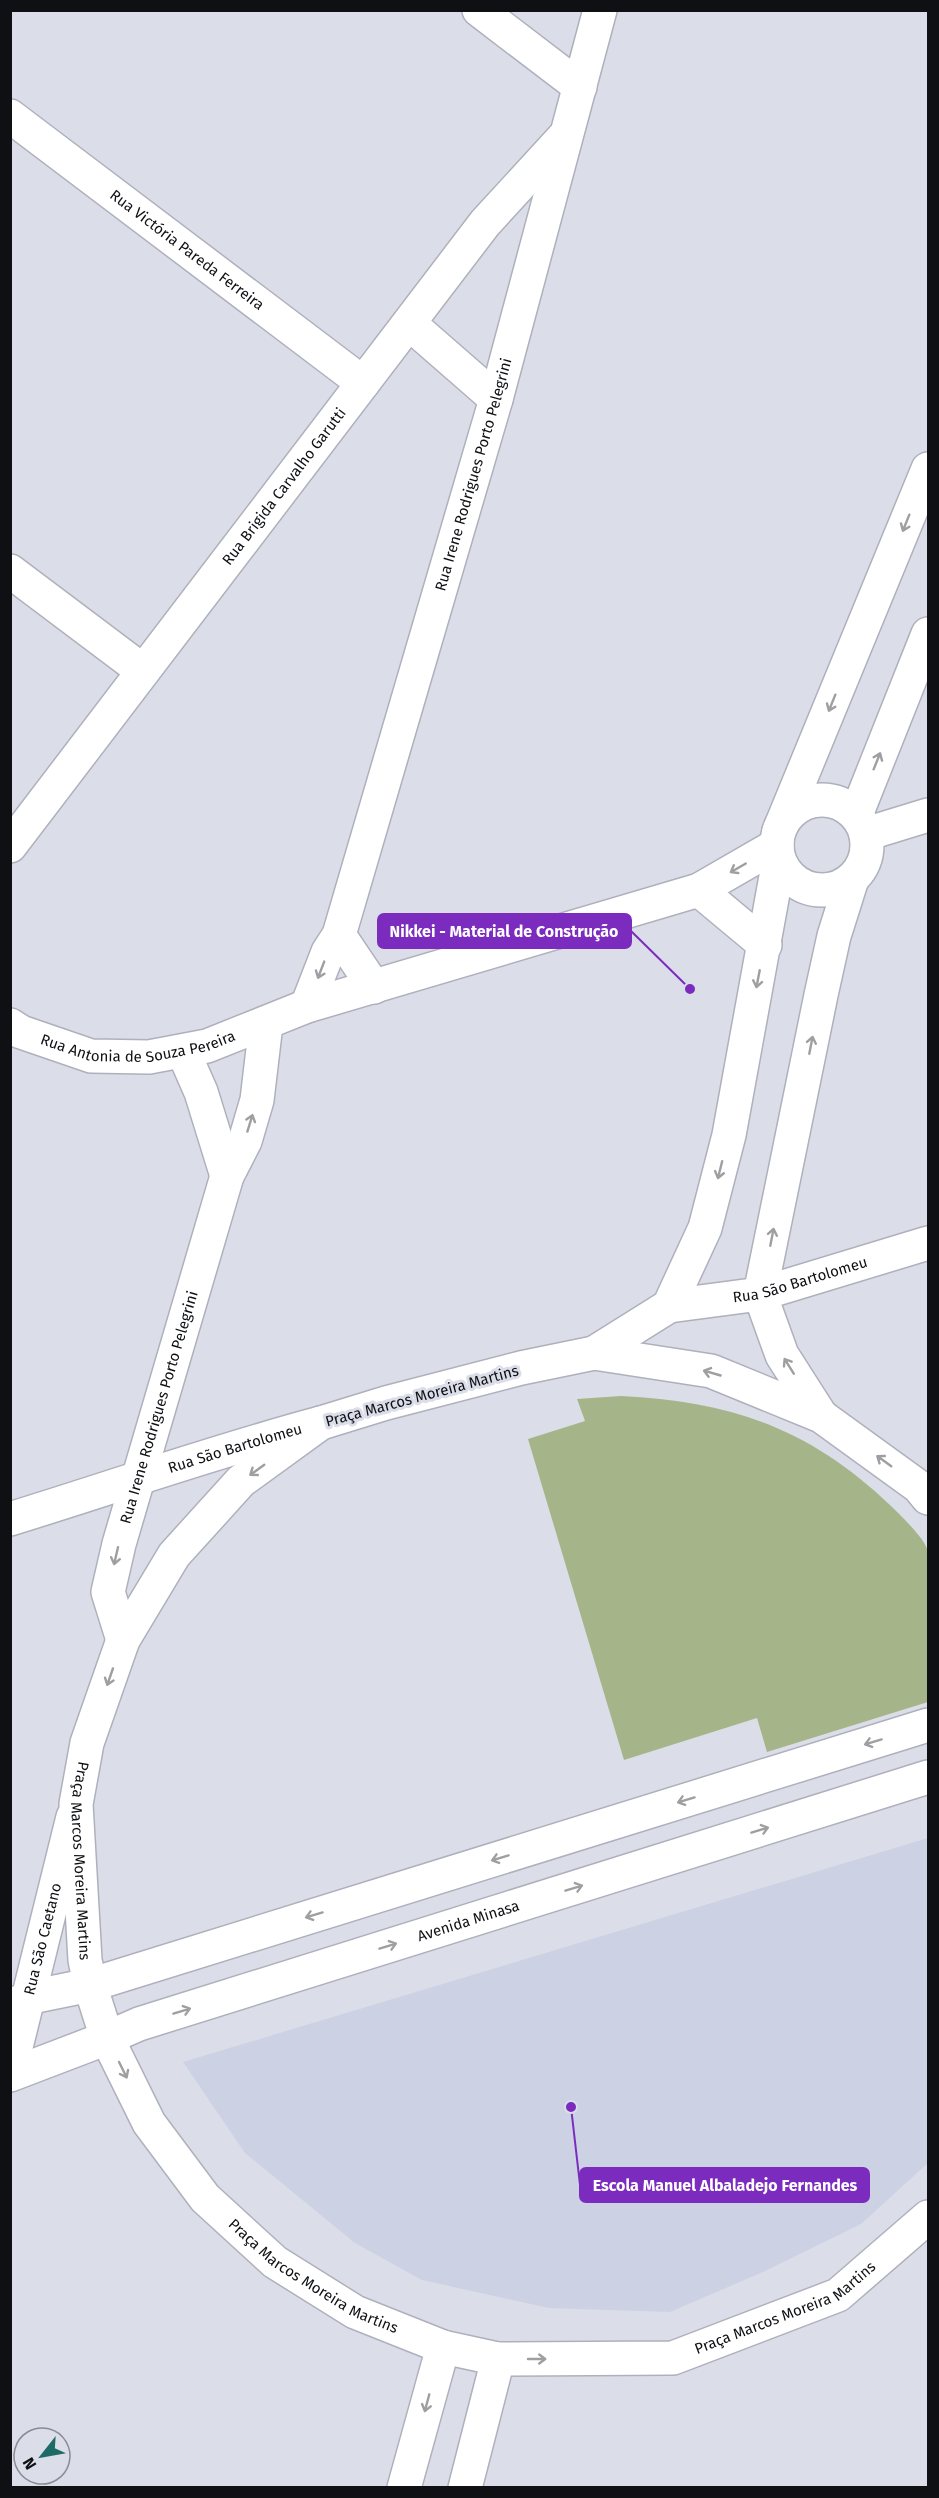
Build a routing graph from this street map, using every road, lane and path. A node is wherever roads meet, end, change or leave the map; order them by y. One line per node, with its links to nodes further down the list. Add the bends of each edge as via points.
1 (479, 10): 3 (main road)
2 (600, 10): 3 (main road, Rua Irene Rodrigues Porto Pelegrini)
3 (580, 87): 5 (main road, Rua Irene Rodrigues Porto Pelegrini)
4 (10, 116): 7 (main road, Rua Victória Pareda Ferreira)
5 (566, 135): 6 (main road, Rua Brigida Carvalho Garutti, via 485,223); 8 (main road, Rua Irene Rodrigues Porto Pelegrini)
6 (410, 324): 7 (main road, Rua Brigida Carvalho Garutti); 8 (main road)
7 (363, 383): 12 (main road, Rua Brigida Carvalho Garutti)
8 (496, 399): 19 (main road, Rua Irene Rodrigues Porto Pelegrini)
9 (928, 469): 15 (main road, one-way to 15)
10 (10, 571): 12 (main road)
11 (928, 634): 14 (main road, one-way to 11)
12 (143, 671): 16 (main road, Rua Brigida Carvalho Garutti)
13 (928, 815): 14 (main road)
14 (861, 825): 15 (main road, via 843,805 828,800 812,801 786,817); 17 (main road, via 867,851)
15 (778, 845): 17 (main road, via 786,873 797,883 825,890); 18 (main road, one-way to 18); 20 (main road)
16 (10, 846)
17 (852, 879): 28 (main road, one-way to 17, via 834,936)
18 (699, 890): 20 (main road); 21 (main road)
19 (339, 935): 21 (main road); 22 (main road, Rua Irene Rodrigues Porto Pelegrini, one-way to 22, via 328,952)
20 (765, 945): 29 (main road, one-way to 29, via 729,1135 705,1228)
21 (374, 987): 22 (main road)
22 (307, 1006): 23 (main road)
23 (267, 1024): 25 (main road, Rua Antonia de Souza Pereira); 26 (main road, Rua Irene Rodrigues Porto Pelegrini, one-way to 23, via 245,1141 257,1100)
24 (10, 1025): 25 (main road, Rua Antonia de Souza Pereira, via 91,1056 149,1057)
25 (183, 1051): 26 (main road, via 201,1092)
26 (227, 1176): 33 (main road, Rua Irene Rodrigues Porto Pelegrini)
27 (928, 1243): 28 (main road, Rua São Bartolomeu)
28 (760, 1294): 29 (main road, Rua São Bartolomeu); 31 (main road, one-way to 28, via 782,1354)
29 (669, 1306): 30 (main road)
30 (594, 1353): 31 (main road, Praça Marcos Moreira Martins, one-way to 30, via 711,1371); 32 (main road, Praça Marcos Moreira Martins, via 521,1368)
31 (821, 1416): 34 (main road, Praça Marcos Moreira Martins, one-way to 31, via 919,1487)
32 (321, 1423): 33 (main road, Rua São Bartolomeu, via 233,1447); 36 (main road, Praça Marcos Moreira Martins, one-way to 36, via 241,1481 174,1555)
33 (138, 1480): 35 (main road, Rua São Bartolomeu); 36 (main road, Rua Irene Rodrigues Porto Pelegrini, one-way to 36, via 108,1592)
34 (928, 1498)
35 (10, 1519)
36 (123, 1640): 39 (main road, Praça Marcos Moreira Martins, one-way to 39, via 87,1743)
37 (928, 1725): 40 (main road, one-way to 40)
38 (928, 1777): 42 (main road, Avenida Minasa, one-way to 38, via 139,2024)
39 (76, 1804): 40 (main road, Praça Marcos Moreira Martins, via 84,1960); 41 (main road, Rua São Caetano)
40 (90, 1985): 41 (main road); 42 (main road, Praça Marcos Moreira Martins)
41 (21, 2001): 43 (main road, Rua São Caetano)
42 (107, 2038): 43 (main road, Avenida Minasa); 45 (main road, Praça Marcos Moreira Martins, one-way to 45, via 149,2123 184,2170 206,2198 275,2262 355,2312)
43 (10, 2073)
44 (928, 2217): 46 (main road, Praça Marcos Moreira Martins, one-way to 44, via 673,2358 838,2295)
45 (443, 2346): 46 (main road, Praça Marcos Moreira Martins); 47 (main road, one-way to 47)
46 (498, 2359): 48 (main road)
47 (404, 2487)
48 (465, 2487)

